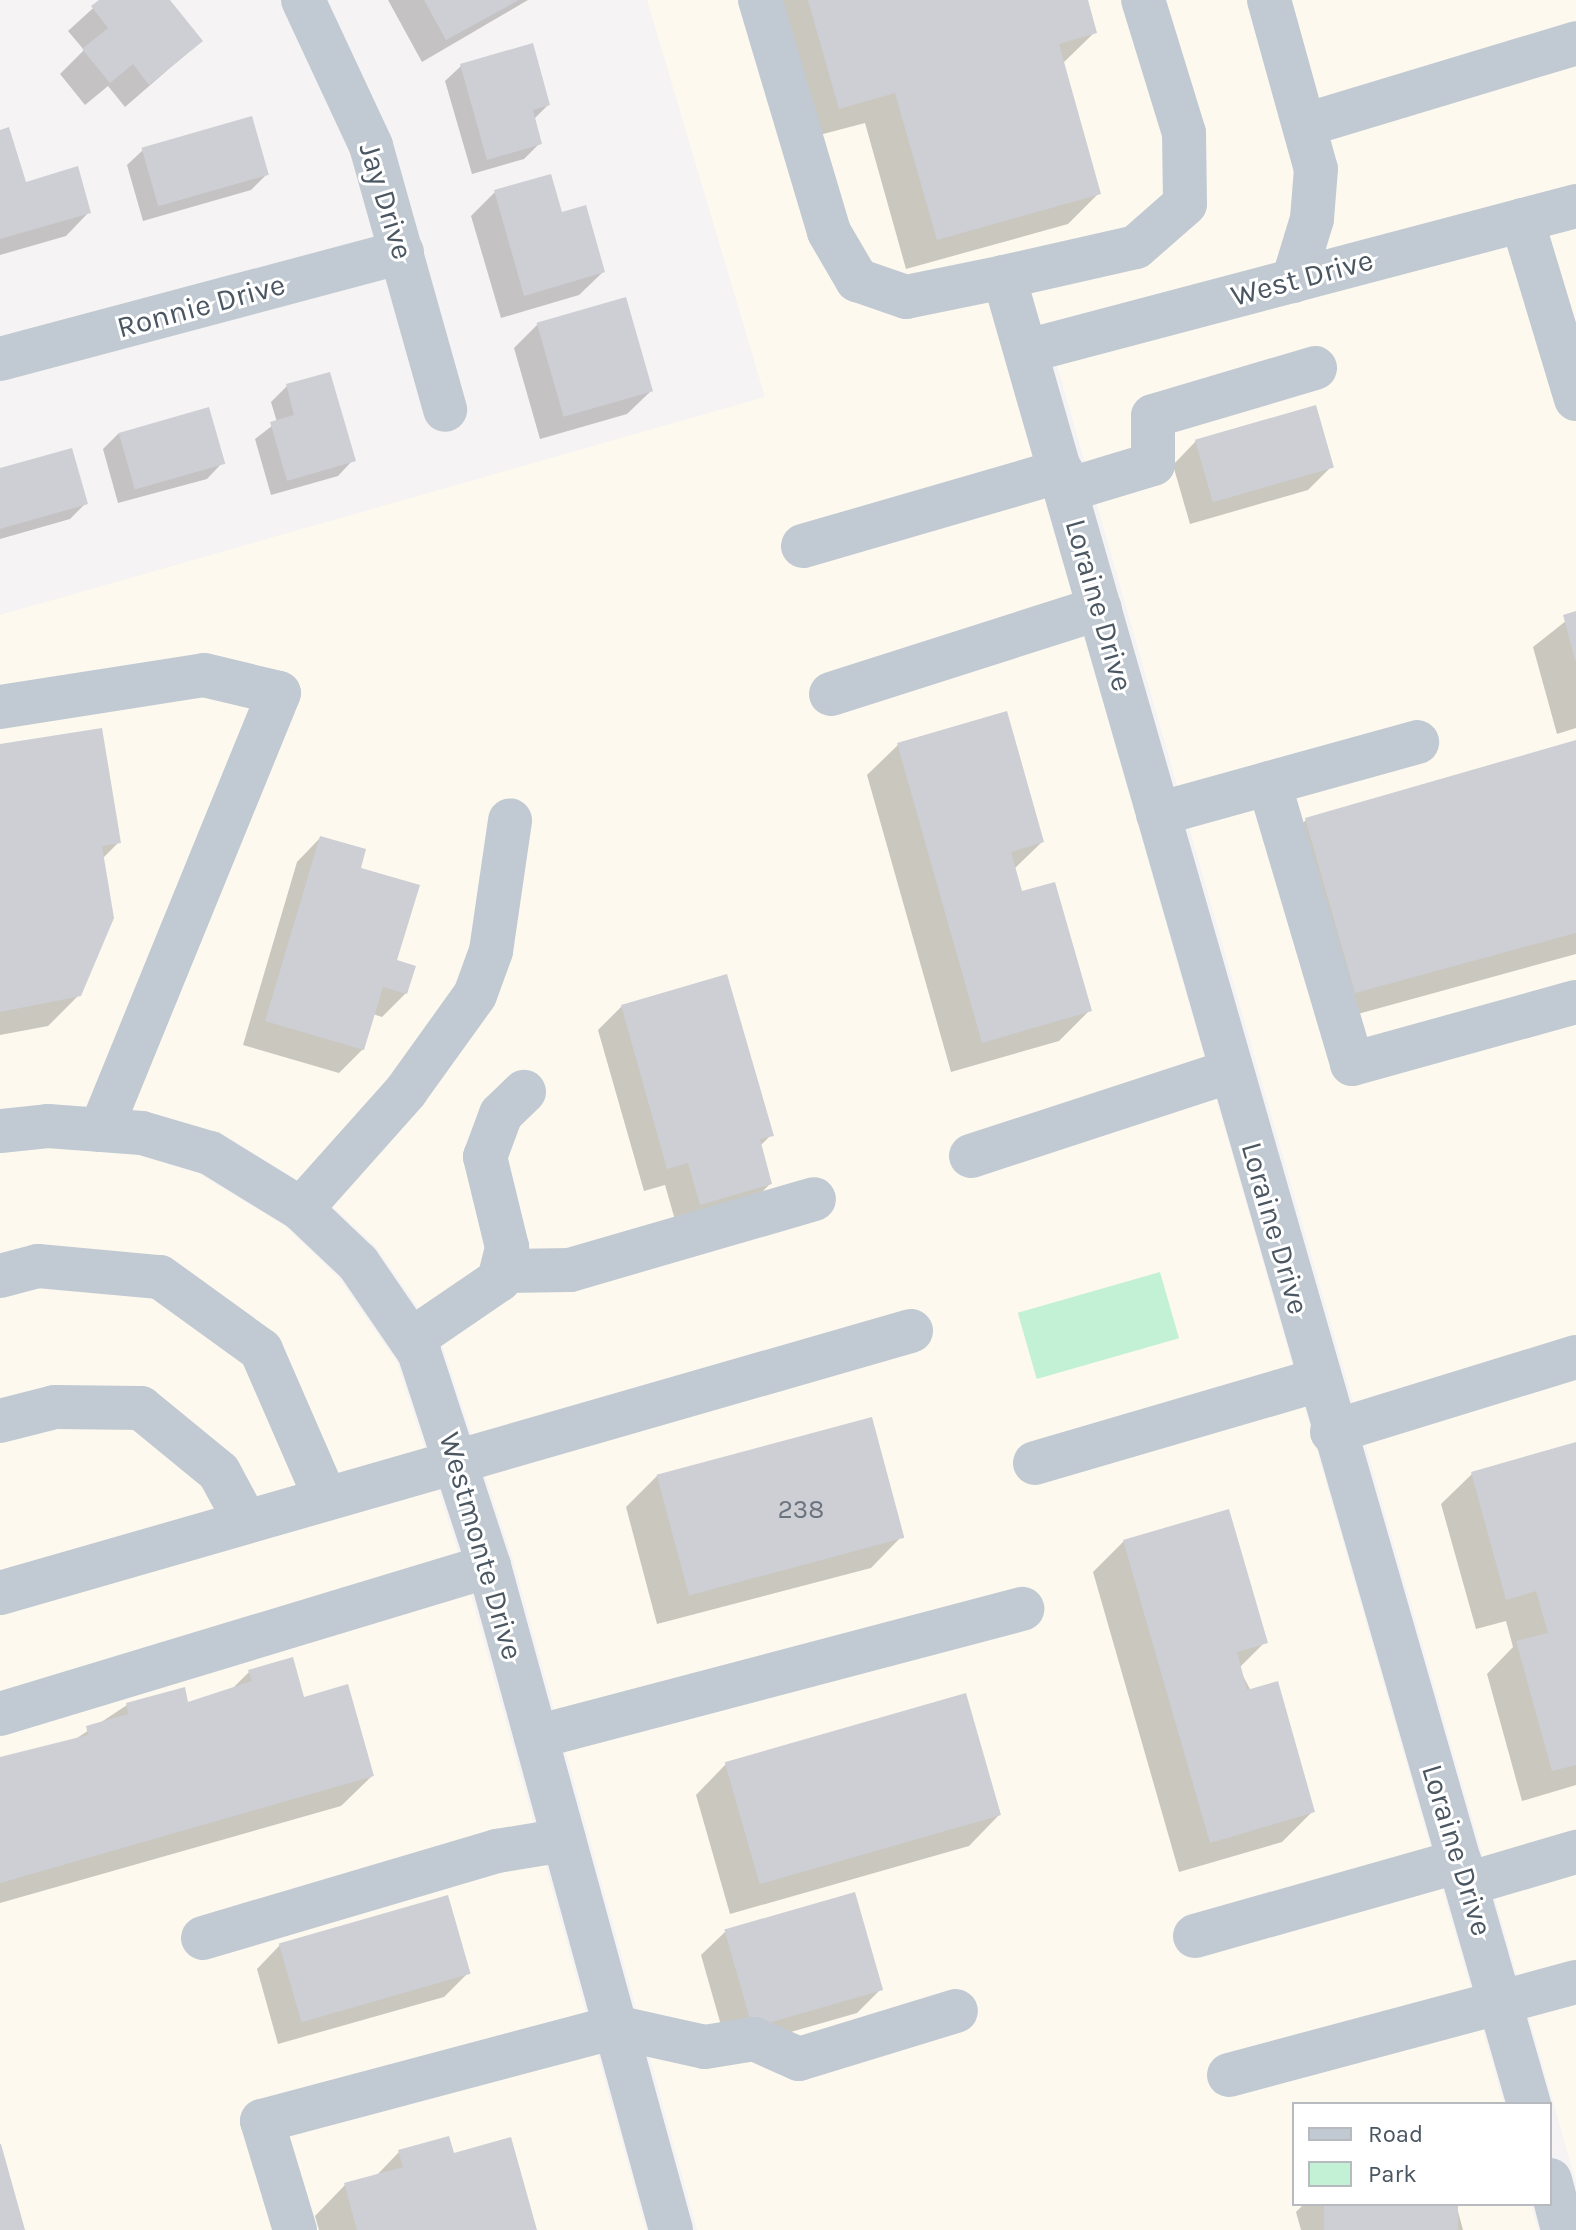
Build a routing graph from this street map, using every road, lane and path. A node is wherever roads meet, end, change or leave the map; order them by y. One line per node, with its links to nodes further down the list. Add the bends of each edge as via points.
1 (303, 0): 9 (street, Jay Drive, via 371,146)
2 (760, 0): 10 (street, via 829,232 857,280 906,297)
3 (1143, 0): 10 (street, via 1184,133 1185,204 1136,247)
4 (1277, 2): 6 (street)
5 (1576, 43): 6 (street)
6 (1305, 125): 11 (street, via 1316,169 1312,219)
7 (1576, 206): 8 (street, West Drive)
8 (1522, 220): 11 (street, West Drive); 15 (street)
9 (402, 252): 13 (street, Ronnie Drive); 16 (street, Jay Drive)
10 (1004, 277): 12 (street, Loraine Drive)
11 (1293, 281): 12 (street, West Drive)
12 (1027, 351): 17 (street, Loraine Drive)
13 (0, 359)
14 (1315, 368): 17 (street, via 1153,416 1153,464)
15 (1576, 399)
16 (445, 410)
17 (1064, 480): 18 (street); 19 (street, Loraine Drive)
18 (803, 546)
19 (1100, 608): 20 (street); 24 (street, Loraine Drive)
20 (831, 694)
21 (0, 707): 29 (street, via 204,675 279,693)
22 (1417, 742): 23 (street)
23 (1269, 783): 24 (street); 26 (street, via 1352,1064)
24 (1158, 814): 27 (street, Loraine Drive)
25 (510, 820): 33 (street, via 491,951 475,995 415,1081)
26 (1576, 1002)
27 (1231, 1071): 31 (street); 39 (street, Loraine Drive)
28 (524, 1092): 34 (street, via 501,1114 485,1157 507,1247)
29 (101, 1130): 30 (street, Westmonte Drive); 33 (street, Westmonte Drive, via 210,1153)
30 (0, 1131)
31 (971, 1156)
32 (814, 1199): 34 (street, via 570,1270)
33 (301, 1209): 37 (street, Westmonte Drive, via 358,1263)
34 (503, 1271): 37 (street, via 488,1293)
35 (0, 1276): 44 (street, via 38,1266 160,1277 261,1350)
36 (911, 1331): 42 (street)
37 (411, 1340): 42 (street, Westmonte Drive)
38 (1576, 1357): 41 (street)
39 (1318, 1380): 41 (street, Loraine Drive); 43 (street)
40 (0, 1421): 45 (street, via 55,1407 141,1408 219,1472)
41 (1332, 1432): 53 (street, Loraine Drive)
42 (457, 1458): 44 (street); 46 (street, Westmonte Drive)
43 (1035, 1463)
44 (325, 1497): 45 (street)
45 (245, 1520): 47 (street)
46 (489, 1566): 49 (street); 50 (street, Westmonte Drive)
47 (0, 1593)
48 (1022, 1609): 50 (street)
49 (0, 1714)
50 (536, 1737): 51 (street, Westmonte Drive)
51 (564, 1840): 55 (street, via 497,1851); 59 (street, Westmonte Drive)
52 (1576, 1852): 53 (street)
53 (1464, 1873): 54 (street); 57 (street, Loraine Drive)
54 (1195, 1936)
55 (203, 1938)
56 (1576, 1982): 57 (street)
57 (1502, 2004): 60 (street); 61 (street, Loraine Drive)
58 (956, 2011): 59 (street, via 799,2059 754,2039 705,2047)
59 (615, 2027): 64 (street, via 262,2121); 65 (street, Westmonte Drive)
60 (1229, 2075)
61 (1528, 2102)
62 (1552, 2189): 63 (street)
63 (1561, 2229)
64 (295, 2230)
65 (671, 2230)

